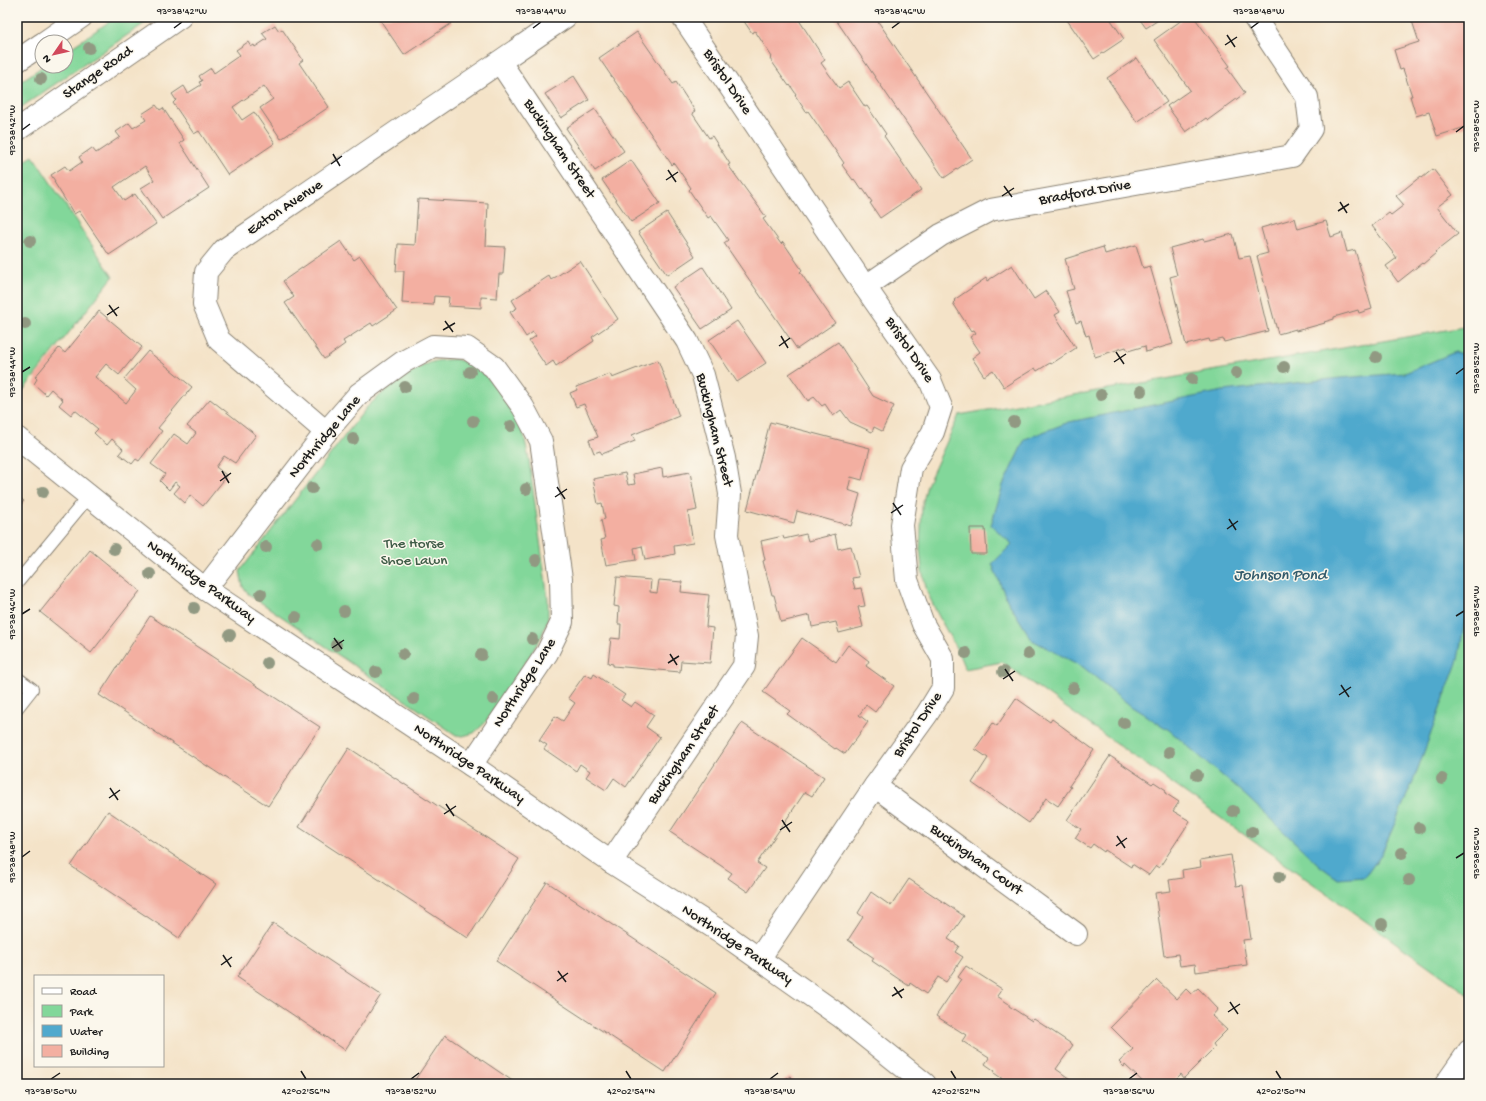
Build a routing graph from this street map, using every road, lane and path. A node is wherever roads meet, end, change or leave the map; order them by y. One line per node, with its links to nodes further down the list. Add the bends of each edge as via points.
1 (81, 17): 6 (street)
2 (180, 17): 10 (street, Stange Road)
3 (564, 17): 9 (street, Eaton Avenue)
4 (683, 17): 11 (street, Bristol Drive)
5 (1254, 17): 11 (street, Bradford Drive, via 1307,97 1311,129 1292,156 990,210 941,235)
6 (57, 34)
7 (34, 49): 8 (street)
8 (17, 61)
9 (500, 62): 12 (street, Eaton Avenue, via 224,250 206,272 204,304 219,340); 21 (street, Buckingham Street, via 687,341 703,375 724,458 730,494 727,535 747,636 744,666)
10 (17, 130)
11 (866, 287): 20 (street, Bristol Drive, via 930,380 941,407 933,432 911,468 902,525 908,580 923,624 943,659 943,688)
12 (326, 432): 16 (street, Northridge Lane); 19 (street, Northridge Lane, via 359,394 403,362 433,346 467,348 494,367 523,407 541,441 561,579 562,622 547,653)
13 (17, 438): 14 (street, Northridge Parkway)
14 (89, 496): 15 (lane); 16 (street, Northridge Parkway)
15 (17, 582)
16 (205, 589): 19 (street, Northridge Parkway)
17 (17, 678): 18 (lane, via 32,689)
18 (17, 708)
19 (471, 765): 21 (street, Northridge Parkway)
20 (875, 786): 22 (street, Buckingham Court); 23 (street, Bristol Drive)
21 (611, 862): 23 (street, Northridge Parkway)
22 (1076, 934)
23 (759, 958): 25 (street, Northridge Parkway, via 840,1016)
24 (1469, 1051): 26 (street)
25 (925, 1084)
26 (1446, 1084)

